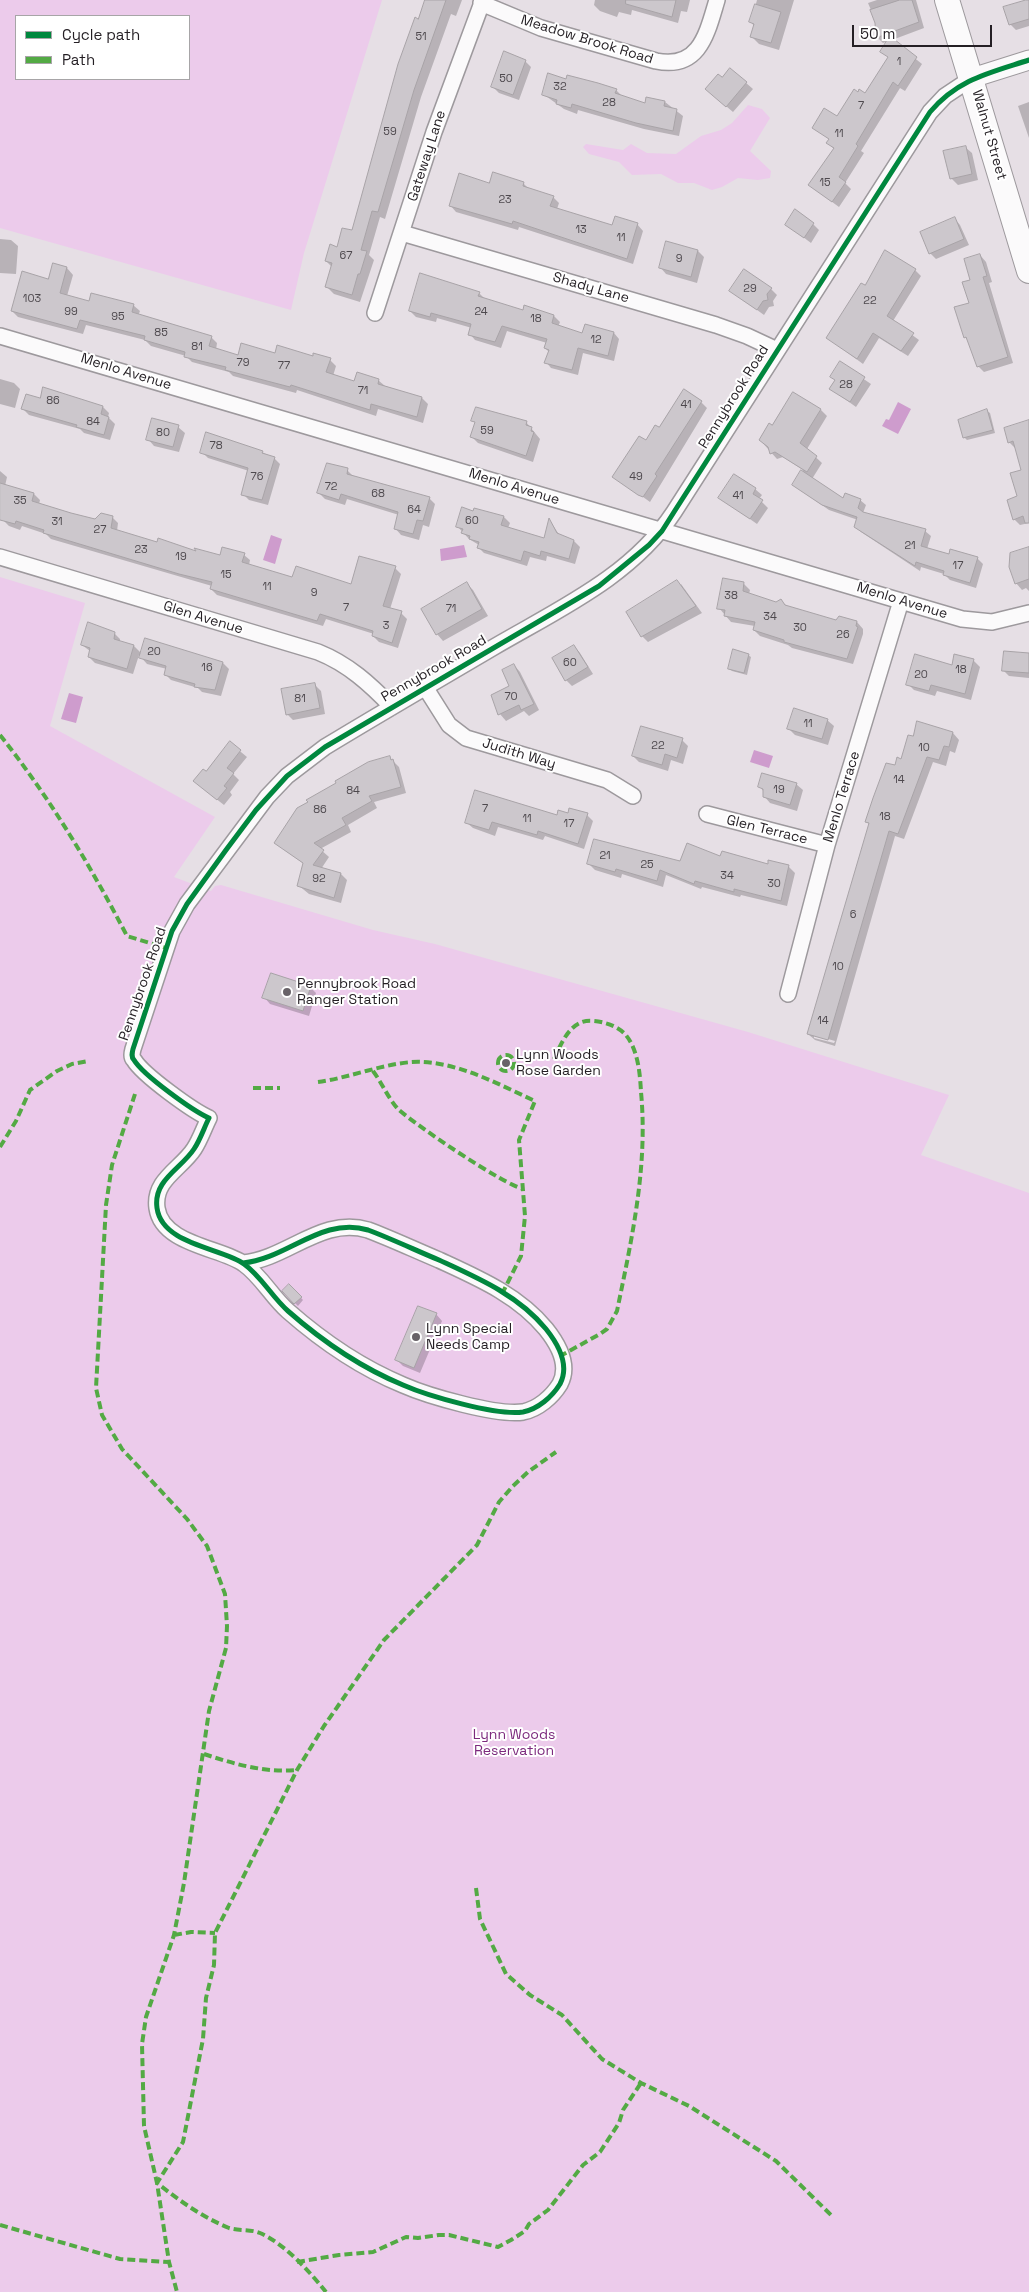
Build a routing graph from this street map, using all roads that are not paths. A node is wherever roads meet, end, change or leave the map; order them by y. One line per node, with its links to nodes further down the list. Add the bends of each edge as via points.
1 (717, 0): 3 (street, Meadow Brook Road, via 701,46 684,59 670,63 541,28)
2 (948, 0): 5 (main road, Walnut Street)
3 (482, 2): 6 (street, Gateway Lane, via 434,132)
4 (1029, 60): 5 (street)
5 (972, 78): 7 (main road, Walnut Street); 10 (street, Pennybrook Road, via 945,96 930,112)
6 (402, 233): 8 (street, Gateway Lane); 10 (street, Shady Lane, via 716,325)
7 (1029, 271)
8 (375, 313)
9 (0, 336): 11 (street, Menlo Avenue)
10 (777, 350): 11 (street, Pennybrook Road)
11 (662, 531): 13 (street, Menlo Avenue); 15 (street, Pennybrook Road, via 599,586)
12 (0, 557): 16 (street, Glen Avenue, via 318,652 342,663 373,686)
13 (901, 601): 14 (street, Menlo Avenue, via 971,621 1001,621); 19 (street, Menlo Terrace)
14 (1029, 613)
15 (425, 687): 16 (street, Pennybrook Road); 17 (street, Judith Way, via 446,722 461,735 607,780)
16 (392, 707): 21 (street, Pennybrook Road, via 300,765 275,788 238,834 187,904 172,931 132,1049 132,1057 137,1064 199,1114 209,1118 195,1148 159,1188 156,1207 159,1216 172,1231 195,1245)
17 (633, 796)
18 (707, 814): 19 (street, Glen Terrace)
19 (827, 845): 20 (street, Menlo Terrace)
20 (788, 994)
21 (243, 1263): 21 (street, Pennybrook Road, via 288,1311 356,1360 402,1385 511,1413 537,1407 561,1381 564,1365 559,1349 546,1329 514,1299 471,1274 368,1230 337,1227 270,1256)

